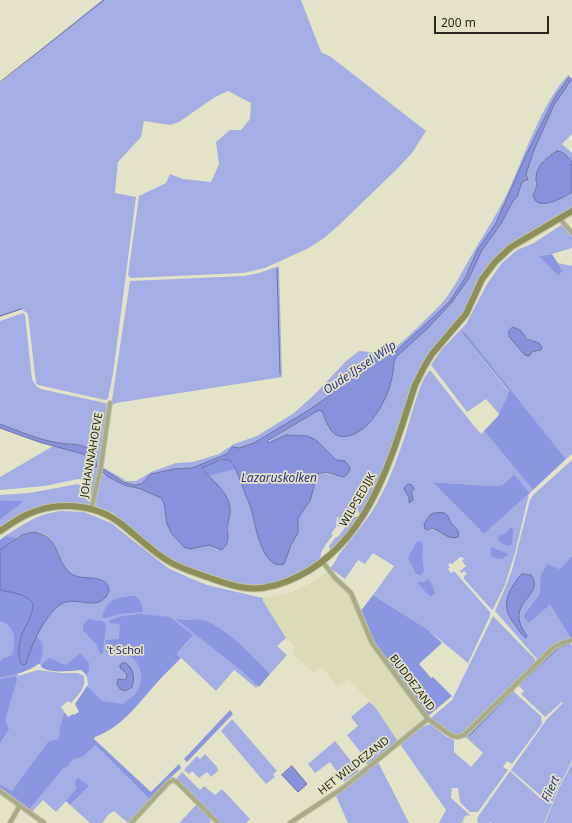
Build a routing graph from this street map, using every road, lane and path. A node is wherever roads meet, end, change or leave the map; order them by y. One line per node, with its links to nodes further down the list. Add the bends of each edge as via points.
1 (572, 211): 2 (main road, WILPSEDIJK)
2 (560, 218): 3 (street); 7 (main road, WILPSEDIJK, via 511,247 486,274 466,314 437,347 421,373 391,458 372,500 350,534)
3 (572, 232)
4 (110, 403): 5 (street, JOHANNAHOEVE, via 100,472)
5 (91, 509): 6 (main road, WILPSEDIJK, via 70,506 42,509 25,515); 7 (main road, WILPSEDIJK, via 119,522 170,562 192,572 240,587 256,588 290,581)
6 (0, 531)
7 (322, 561): 9 (street, BUDDEZAND, via 335,578 351,592 372,643)
8 (572, 640): 9 (street, BUDDEZAND, via 562,642 551,650 462,736 450,735)
9 (428, 719): 16 (street, HET WILDEZAND, via 344,788)
10 (0, 791): 11 (street)
11 (20, 805): 12 (street); 13 (street)
12 (10, 823)
13 (44, 823)
14 (131, 823): 15 (street, via 168,783 174,780)
15 (218, 823)
16 (290, 823)

